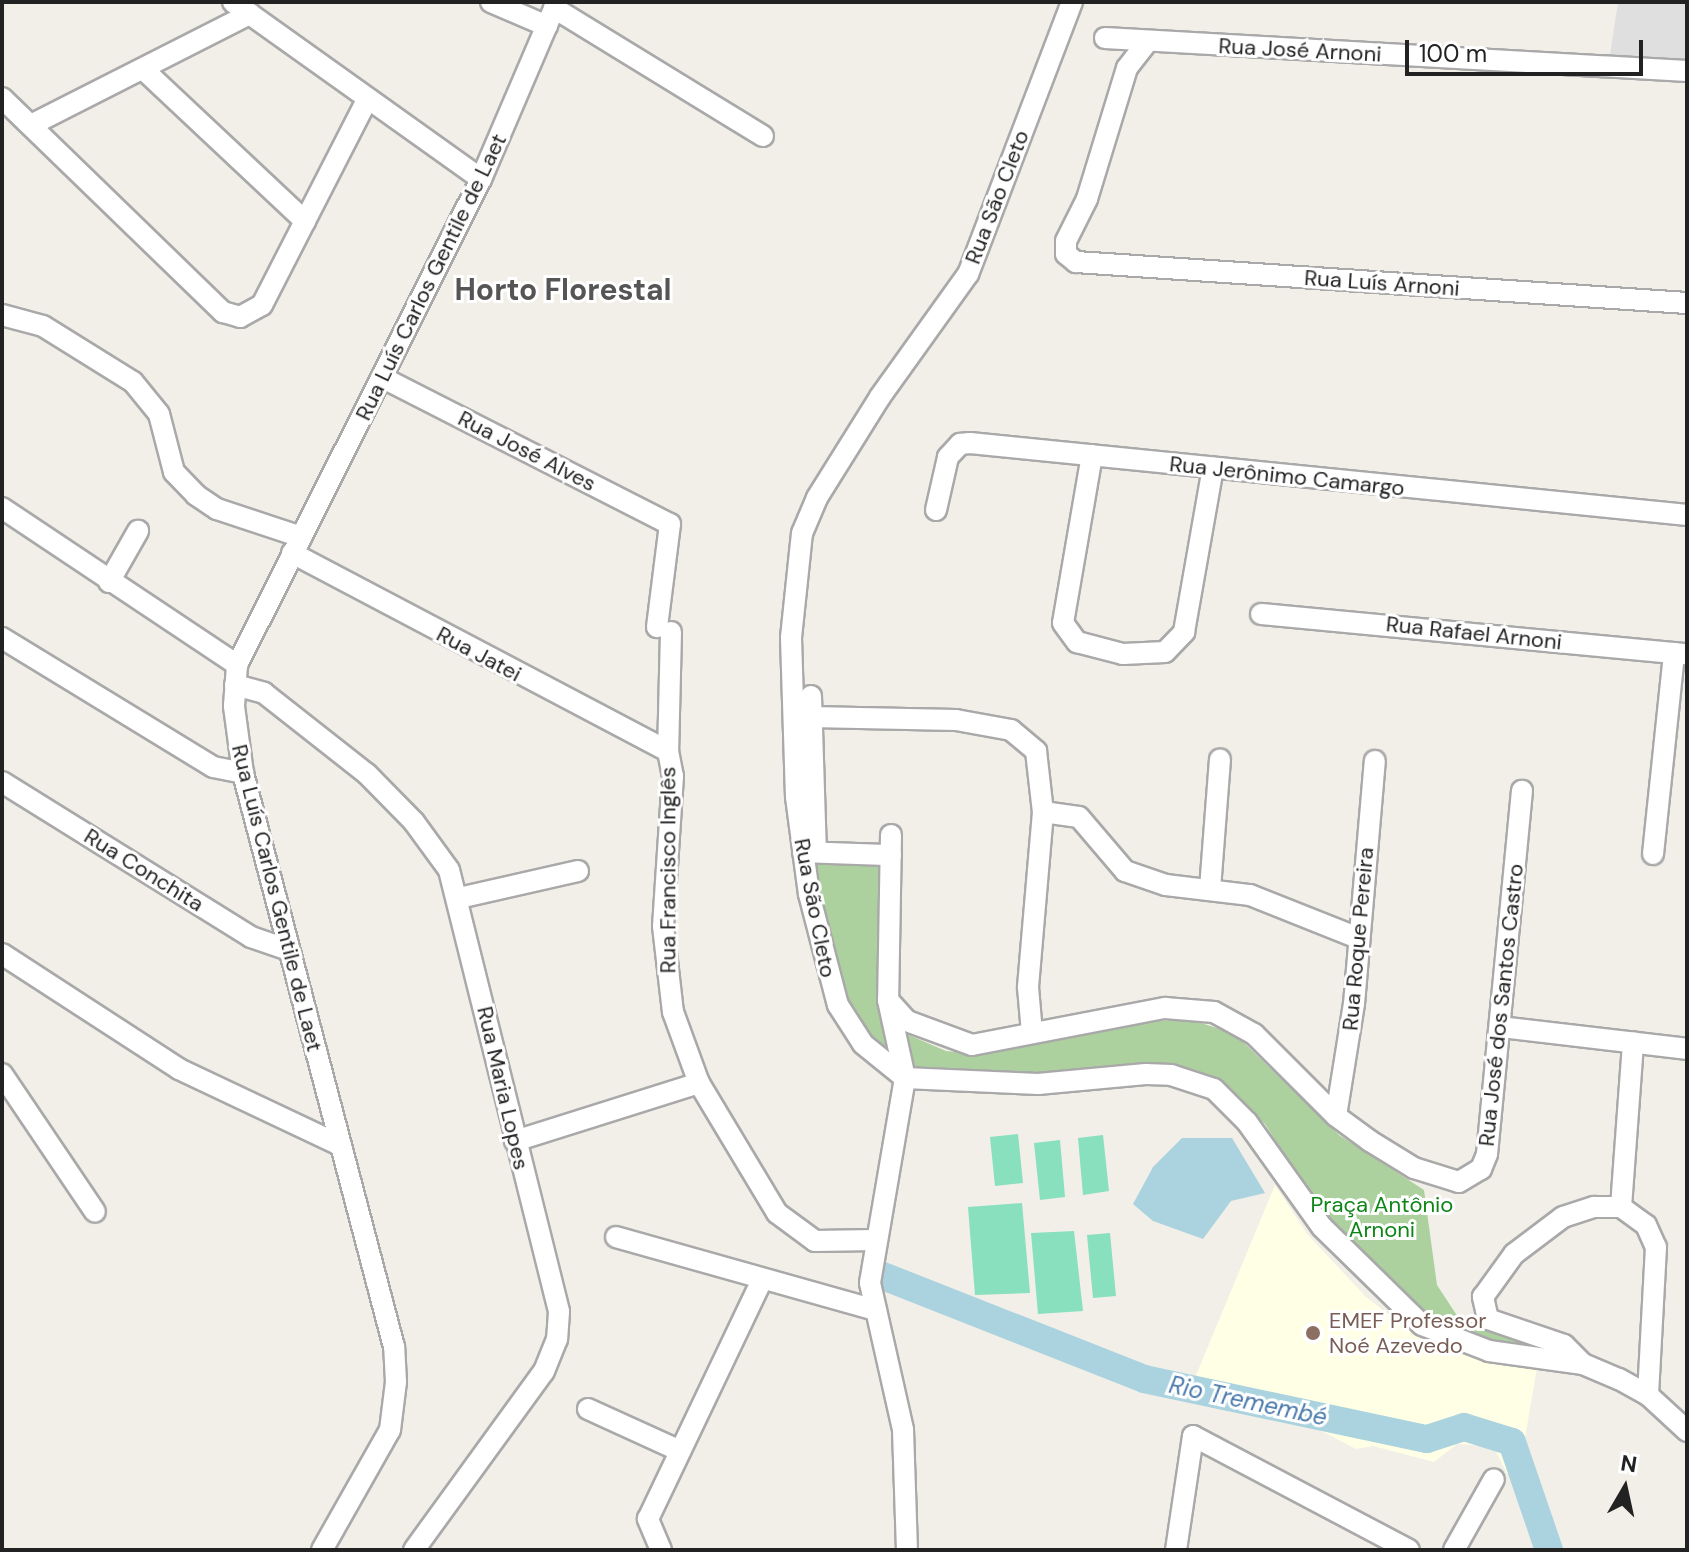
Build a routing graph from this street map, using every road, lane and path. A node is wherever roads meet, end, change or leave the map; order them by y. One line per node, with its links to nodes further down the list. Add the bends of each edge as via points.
1 (491, 2): 4 (street)
2 (1072, 2): 40 (street, Rua São Cleto, via 968,274 880,397 817,498 802,533 794,580 791,687)
3 (241, 8): 7 (street); 10 (street)
4 (553, 12): 12 (street); 13 (street, Rua Luís Carlos Gentile de Laet)
5 (1105, 38): 6 (street, Rua José Arnoni)
6 (1148, 41): 8 (street, Rua José Arnoni); 15 (street, Rua Luís Arnoni, via 1127,68 1087,199 1066,241 1066,254 1076,262)
7 (144, 70): 11 (street); 14 (street)
8 (1687, 71)
9 (2, 98): 11 (street)
10 (367, 100): 13 (street); 14 (street)
11 (31, 125): 14 (street, via 232,316 257,312)
12 (763, 136)
13 (481, 179): 17 (street, Rua Luís Carlos Gentile de Laet)
14 (305, 221)
15 (1687, 303)
16 (2, 315): 25 (street, Rua Jatei, via 43,326 133,382 159,414 174,472 196,495)
17 (383, 378): 23 (street, Rua José Alves); 25 (street, Rua Luís Carlos Gentile de Laet)
18 (1092, 455): 19 (street, Rua Jerônimo Camargo); 19 (street, via 1063,623 1077,642 1123,654 1165,652 1184,632); 21 (street, Rua Jerônimo Camargo, via 960,444 948,457)
19 (1213, 468): 22 (street, Rua Jerônimo Camargo)
20 (2, 508): 26 (street, Rua Maria Lopes)
21 (936, 510)
22 (1687, 515)
23 (670, 524): 33 (street, Rua Francisco Inglês, via 664,630)
24 (138, 531): 26 (street)
25 (297, 545): 30 (street, Rua Luís Carlos Gentile de Laet); 33 (street, Rua Jatei)
26 (109, 582): 30 (street, Rua Maria Lopes)
27 (1261, 614): 29 (street, Rua Rafael Arnoni)
28 (2, 638): 36 (street, via 201,760)
29 (1681, 654): 41 (street)
30 (236, 675): 36 (street, Rua Luís Carlos Gentile de Laet); 44 (street, Rua Maria Lopes, via 387,793 442,857)
31 (811, 696): 32 (street, Rua São Cleto)
32 (811, 717): 39 (street, via 956,720 1011,730 1036,751); 40 (street, Rua São Cleto)
33 (668, 751): 55 (street, Rua Francisco Inglês, via 673,776 664,869 664,963 673,1012)
34 (1220, 759): 43 (street)
35 (1375, 761): 45 (street, Rua Roque Pereira)
36 (243, 773): 46 (street, Rua Luís Carlos Gentile de Laet)
37 (2, 782): 46 (street, Rua Conchita, via 251,937)
38 (1522, 791): 49 (street, Rua José dos Santos Castro)
39 (1043, 812): 43 (street, via 1079,817 1125,871 1166,885); 50 (street, via 1028,987)
40 (809, 851): 48 (street, via 891,845); 54 (street, Rua São Cleto, via 820,951 838,1005 863,1044)
41 (1653, 854)
42 (578, 871): 44 (street)
43 (1210, 889): 45 (street, via 1269,901)
44 (459, 898): 57 (street, Rua Maria Lopes)
45 (1358, 938): 56 (street, Rua Roque Pereira, via 1346,1073)
46 (289, 950): 58 (street, Rua Luís Carlos Gentile de Laet)
47 (2, 954): 58 (street, via 179,1069)
48 (888, 1000): 50 (street, Rua José dos Santos Castro, via 907,1021 953,1042 994,1043); 54 (street)
49 (1501, 1027): 51 (street); 56 (street, Rua José dos Santos Castro, via 1487,1154 1470,1178 1445,1181 1414,1168)
50 (1032, 1033): 56 (street, Rua José dos Santos Castro, via 1165,1008 1214,1012 1254,1034)
51 (1633, 1042): 52 (street); 59 (street)
52 (1687, 1049)
53 (2, 1074): 60 (street)
54 (905, 1078): 62 (street); 65 (street, via 1038,1084 1146,1074 1203,1085 1229,1101 1340,1247 1422,1325 1489,1351)
55 (699, 1083): 57 (street); 62 (street, Rua Francisco Inglês, via 789,1226 830,1245)
56 (1336, 1116)
57 (515, 1141): 72 (street, Rua Maria Lopes, via 559,1312 557,1339 544,1371)
58 (338, 1144): 71 (street, Rua Luís Carlos Gentile de Laet, via 386,1310 396,1382 382,1449)
59 (1621, 1207): 65 (street, via 1594,1207 1563,1217 1514,1254 1483,1297 1488,1319 1564,1345); 66 (street, via 1646,1225 1656,1247)
60 (95, 1212)
61 (616, 1237): 63 (street)
62 (875, 1240): 64 (street, via 870,1283)
63 (762, 1280): 64 (street); 69 (street)
64 (876, 1310): 74 (street, via 903,1430)
65 (1583, 1364): 66 (street)
66 (1648, 1395): 68 (street)
67 (588, 1409): 69 (street)
68 (1687, 1431)
69 (680, 1451): 73 (street, via 647,1524)
70 (1494, 1479): 77 (street)
71 (322, 1550)
72 (414, 1550)
73 (661, 1550)
74 (907, 1550)
75 (1176, 1550): 76 (street, via 1193,1436)
76 (1409, 1550)
77 (1454, 1550)

